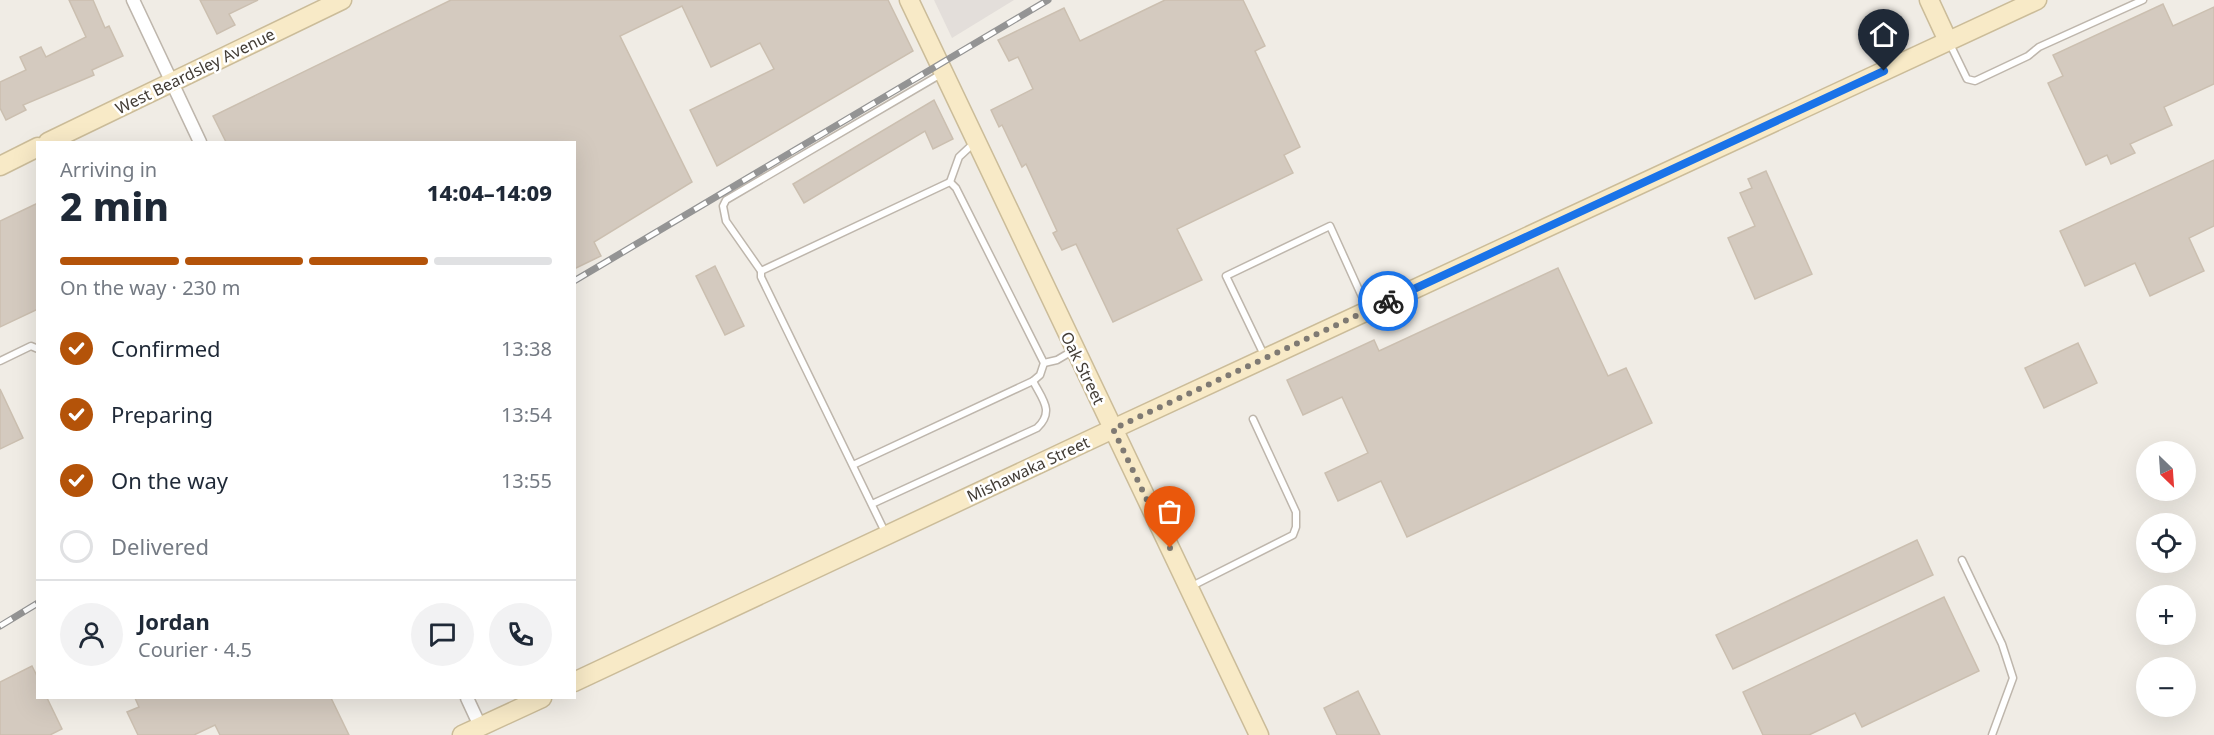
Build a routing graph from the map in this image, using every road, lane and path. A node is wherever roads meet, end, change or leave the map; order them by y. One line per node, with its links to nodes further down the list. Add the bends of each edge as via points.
1 (133, 0): 9 (street)
2 (909, 0): 8 (street, Oak Street)
3 (1929, 0): 7 (street)
4 (2037, 0): 7 (street, Mishawaka Street)
5 (2143, 0): 7 (lane, via 1975,81 1967,79)
6 (332, 2): 9 (street, West Beardsley Avenue)
7 (1948, 41): 17 (street, Mishawaka Street)
8 (942, 73): 12 (street, Oak Street); 16 (lane, via 726,200 726,221)
9 (171, 83): 10 (street, West Beardsley Avenue); 11 (street)
10 (50, 141)
11 (200, 141)
12 (975, 142): 15 (lane, via 958,158); 19 (street, Oak Street)
13 (36, 148): 14 (street)
14 (0, 166)
15 (950, 182): 16 (lane); 22 (lane)
16 (761, 271): 26 (lane)
17 (1369, 310): 20 (street, Mishawaka Street); 20 (lane, via 1330,226 1226,276)
18 (36, 348): 21 (lane, via 31,346)
19 (1075, 350): 22 (lane); 25 (street, Oak Street)
20 (1265, 358): 25 (street, Mishawaka Street)
21 (0, 361)
22 (1044, 363): 23 (lane)
23 (1033, 381): 26 (lane); 27 (lane, via 1048,410 1046,420 1037,428)
24 (1253, 419): 30 (lane, via 1296,512 1293,536)
25 (1113, 429): 28 (street, Mishawaka Street); 30 (street, Oak Street)
26 (853, 465): 27 (lane)
27 (872, 504): 28 (lane)
28 (886, 536): 31 (street, Mishawaka Street)
29 (1962, 560): 37 (lane, via 2002,644 2013,678)
30 (1188, 588): 36 (street, Oak Street)
31 (576, 681)
32 (467, 699): 34 (street)
33 (540, 699): 34 (street)
34 (483, 731): 35 (street)
35 (462, 735)
36 (1259, 735)
37 (1992, 735)

